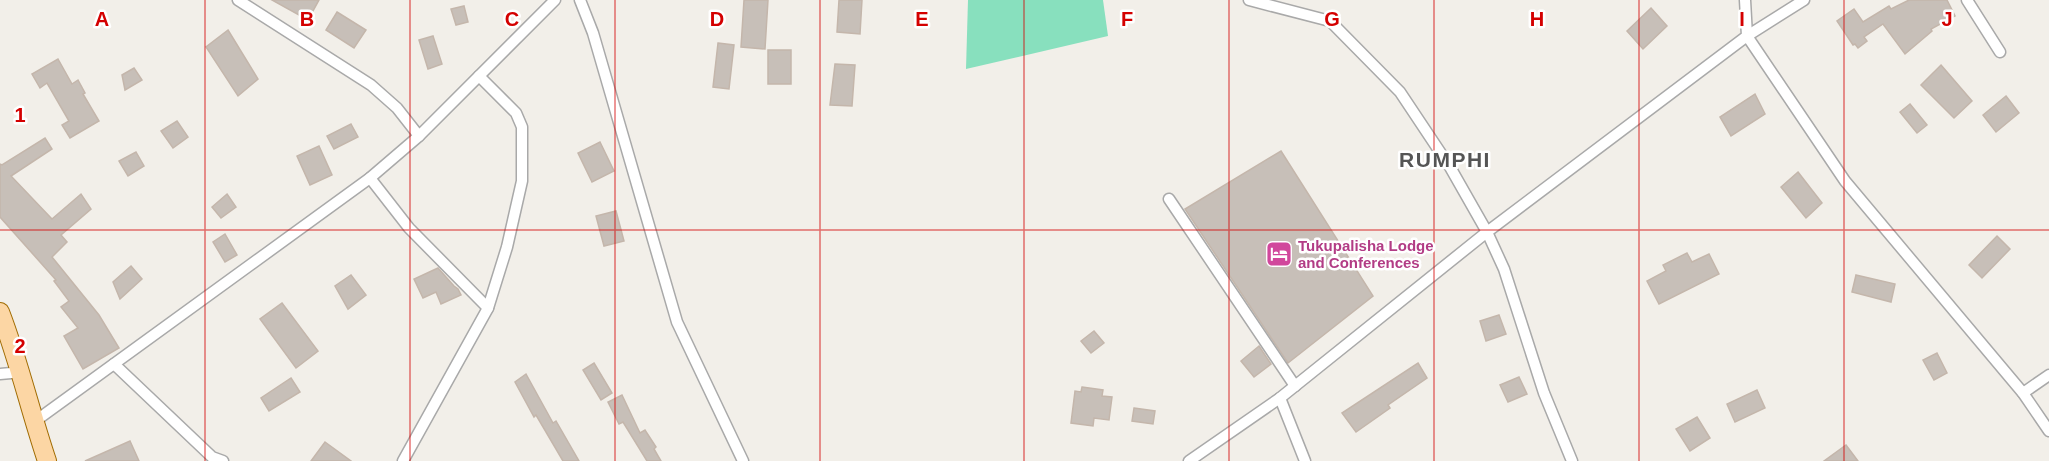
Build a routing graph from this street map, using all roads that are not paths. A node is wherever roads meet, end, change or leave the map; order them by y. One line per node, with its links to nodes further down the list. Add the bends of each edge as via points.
1 (238, 0): 11 (street, via 371,85 397,108)
2 (555, 0): 10 (street)
3 (580, 0): 29 (street, via 677,322)
4 (1250, 0): 14 (street, via 1330,21 1400,92)
5 (1745, 0): 8 (street)
6 (1804, 0): 8 (street)
7 (1967, 0): 9 (street)
8 (1747, 36): 14 (street); 22 (street, via 1845,181)
9 (2000, 52)
10 (479, 76): 11 (street); 15 (street, via 516,113 523,143 522,181)
11 (419, 136): 12 (street)
12 (370, 178): 15 (street, via 409,228); 17 (street)
13 (1169, 199): 21 (street)
14 (1487, 232): 21 (street); 32 (street, via 1504,269 1544,393)
15 (488, 308): 28 (street)
16 (0, 312): 18 (main road)
17 (114, 364): 24 (street); 27 (street, via 212,457)
18 (22, 372): 19 (street); 24 (main road)
19 (0, 374)
20 (2049, 375): 22 (street)
21 (1296, 386): 23 (street)
22 (2023, 393): 25 (street)
23 (1280, 398): 30 (street); 31 (street)
24 (34, 422): 26 (main road)
25 (2049, 431)
26 (47, 461)
27 (223, 461)
28 (403, 461)
29 (743, 461)
30 (1190, 461)
31 (1305, 461)
32 (1572, 461)

